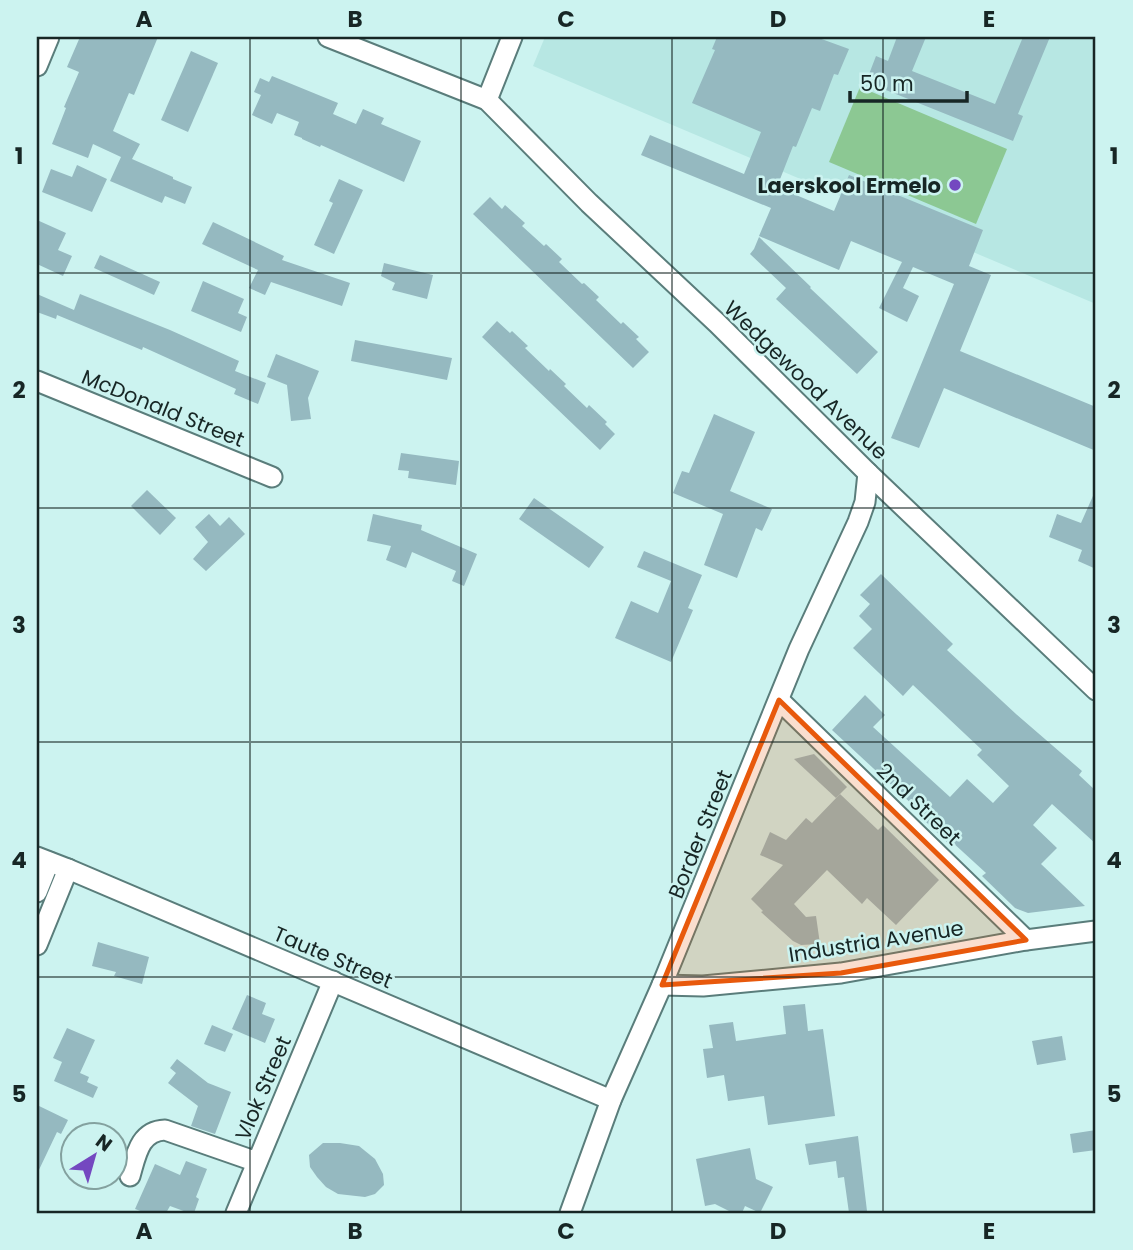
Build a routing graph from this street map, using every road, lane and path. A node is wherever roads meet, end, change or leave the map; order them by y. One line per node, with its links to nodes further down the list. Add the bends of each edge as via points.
1 (49, 37): 4 (street)
2 (328, 37): 5 (street)
3 (512, 37): 5 (street)
4 (37, 66)
5 (487, 100): 7 (street, Wedgewood Avenue)
6 (37, 381): 8 (street, McDonald Street)
7 (869, 472): 9 (street, Wedgewood Avenue); 10 (street, Border Street, via 858,522)
8 (272, 477)
9 (1096, 690)
10 (779, 701): 15 (street, 2nd Street); 18 (street, Border Street)
11 (43, 860): 12 (street, Taute Street); 13 (street)
12 (68, 869): 16 (street); 17 (street, Taute Street)
13 (37, 892)
14 (1096, 931): 15 (street, Industria Avenue)
15 (1026, 940): 18 (street, Industria Avenue, via 841,974 703,986)
16 (37, 945)
17 (333, 981): 19 (street, Taute Street); 20 (street, Vlok Street)
18 (662, 985): 19 (street, Border Street)
19 (611, 1100): 23 (street, Border Street)
20 (257, 1162): 21 (street, via 160,1130 141,1142); 22 (street, Vlok Street)
21 (130, 1176)
22 (236, 1213)
23 (570, 1213)

